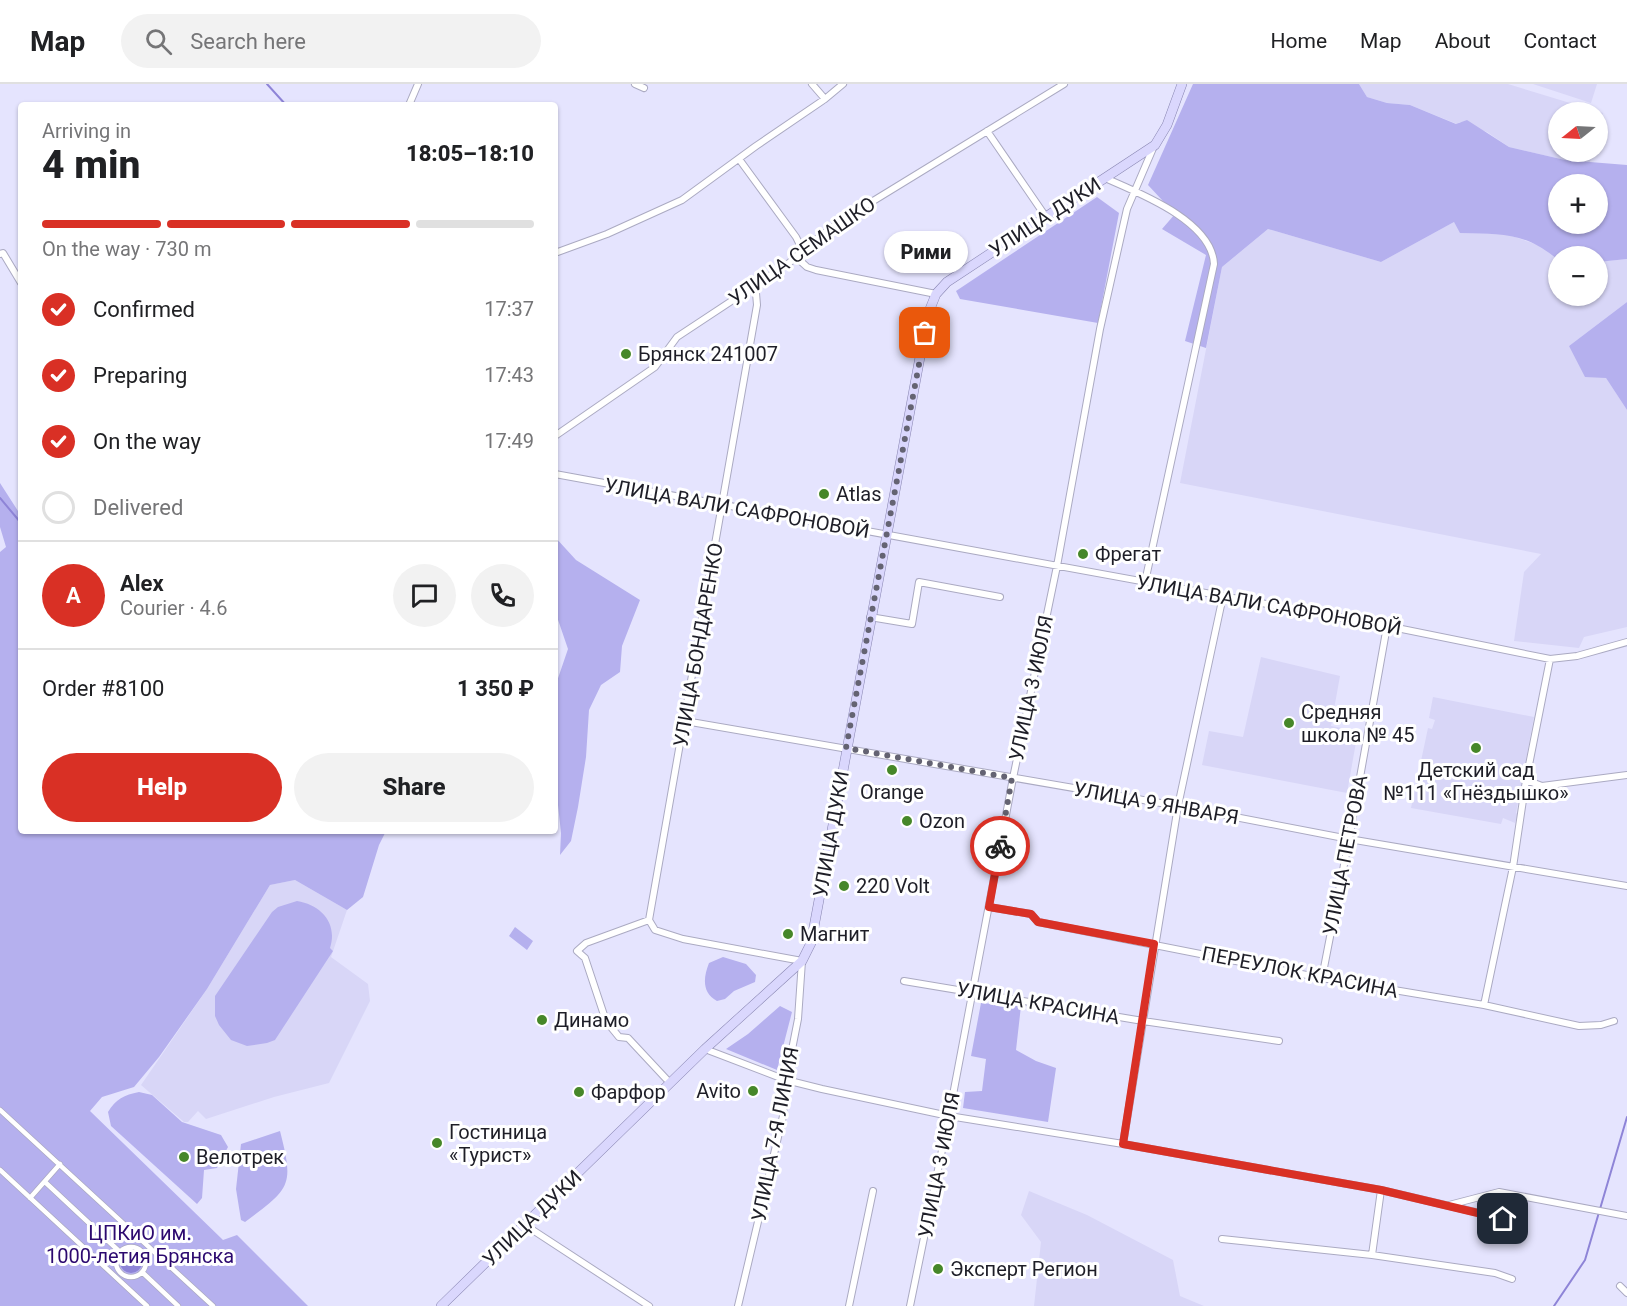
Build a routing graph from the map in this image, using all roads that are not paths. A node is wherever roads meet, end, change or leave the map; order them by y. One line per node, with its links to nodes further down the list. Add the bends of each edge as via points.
1 (418, 84): 9 (street)
2 (635, 84): 7 (street)
3 (812, 84): 8 (street)
4 (843, 84): 8 (street)
5 (1064, 84): 10 (street, УЛИЦА СЕМАШКО)
6 (1182, 84): 11 (main road, УЛИЦА ДУКИ)
7 (644, 88)
8 (825, 99): 12 (street)
9 (410, 102)
10 (987, 131): 15 (street); 16 (street, УЛИЦА СЕМАШКО, via 847,217)
11 (1155, 145): 13 (main road, УЛИЦА ДУКИ); 14 (street, УЛИЦА 3 ИЮЛЯ)
12 (740, 159): 16 (street); 17 (street, via 669,207)
13 (1105, 178): 14 (street); 15 (main road, УЛИЦА ДУКИ)
14 (1134, 191): 27 (street, УЛИЦА 3 ИЮЛЯ, via 1100,329); 28 (street, via 1197,229 1210,248 1214,264)
15 (1046, 217): 22 (main road, УЛИЦА ДУКИ, via 947,282)
16 (803, 251): 19 (street, УЛИЦА СЕМАШКО)
17 (558, 252)
18 (0, 254): 20 (street)
19 (796, 257): 21 (street, УЛИЦА СЕМАШКО); 22 (street, via 816,270)
20 (18, 278)
21 (752, 287): 23 (street, УЛИЦА СЕМАШКО, via 677,337 655,367); 25 (street, УЛИЦА БОНДАРЕНКО, via 757,305)
22 (936, 294): 26 (main road, УЛИЦА ДУКИ, via 928,314)
23 (558, 434)
24 (558, 475): 25 (street, УЛИЦА ВАЛИ САФРОНОВОЙ)
25 (724, 504): 26 (street, УЛИЦА ВАЛИ САФРОНОВОЙ); 35 (street, УЛИЦА БОНДАРЕНКО)
26 (887, 536): 27 (street, УЛИЦА ВАЛИ САФРОНОВОЙ); 31 (main road, УЛИЦА ДУКИ)
27 (1057, 566): 28 (street, УЛИЦА ВАЛИ САФРОНОВОЙ); 38 (street, УЛИЦА 3 ИЮЛЯ)
28 (1145, 582): 29 (street, УЛИЦА ВАЛИ САФРОНОВОЙ)
29 (1223, 596): 32 (street, УЛИЦА ВАЛИ САФРОНОВОЙ); 40 (street)
30 (1000, 597): 31 (street, via 920,582 912,624)
31 (870, 617): 36 (main road, УЛИЦА ДУКИ)
32 (1387, 626): 34 (street, УЛИЦА ВАЛИ САФРОНОВОЙ); 41 (street, УЛИЦА ПЕТРОВА)
33 (1627, 642): 34 (street, УЛИЦА ВАЛИ САФРОНОВОЙ)
34 (1550, 660): 39 (street)
35 (685, 721): 36 (street, УЛИЦА 9 ЯНВАРЯ); 45 (street, УЛИЦА БОНДАРЕНКО)
36 (846, 748): 38 (street, УЛИЦА 9 ЯНВАРЯ); 47 (main road, УЛИЦА ДУКИ, via 811,943)
37 (1627, 775): 39 (street, via 1542,786)
38 (1012, 778): 40 (street, УЛИЦА 9 ЯНВАРЯ); 44 (street, УЛИЦА 3 ИЮЛЯ)
39 (1526, 780): 42 (street)
40 (1178, 806): 41 (street, УЛИЦА 9 ЯНВАРЯ); 46 (street)
41 (1349, 839): 42 (street, УЛИЦА 9 ЯНВАРЯ); 48 (street, УЛИЦА ПЕТРОВА)
42 (1513, 867): 43 (street, УЛИЦА 9 ЯНВАРЯ); 51 (street)
43 (1627, 886)
44 (989, 907): 46 (street, ПЕРЕУЛОК КРАСИНА, via 1031,914 1038,922); 50 (street, УЛИЦА 3 ИЮЛЯ)
45 (649, 920): 47 (street, via 655,930 683,939); 57 (street, via 586,943 577,951 585,958 606,1021 619,1036 628,1038)
46 (1154, 944): 48 (street, ПЕРЕУЛОК КРАСИНА); 52 (street)
47 (802, 961): 55 (main road, УЛИЦА ДУКИ); 56 (street, УЛИЦА 7-Я ЛИНИЯ, via 798,1019)
48 (1322, 978): 51 (street, ПЕРЕУЛОК КРАСИНА)
49 (904, 981): 50 (street, УЛИЦА КРАСИНА)
50 (972, 992): 52 (street, УЛИЦА КРАСИНА); 59 (street, УЛИЦА 3 ИЮЛЯ)
51 (1484, 1005): 53 (street, ПЕРЕУЛОК КРАСИНА, via 1579,1026 1601,1026)
52 (1143, 1021): 54 (street, УЛИЦА КРАСИНА); 60 (street)
53 (1614, 1021)
54 (1279, 1041)
55 (705, 1049): 56 (street); 57 (main road, УЛИЦА ДУКИ)
56 (786, 1080): 59 (street); 87 (street, УЛИЦА 7-Я ЛИНИЯ, via 783,1116)
57 (670, 1083): 70 (main road, УЛИЦА ДУКИ)
58 (0, 1110): 61 (street)
59 (949, 1116): 60 (street); 89 (street, УЛИЦА 3 ИЮЛЯ)
60 (1123, 1144): 64 (street)
61 (60, 1164): 63 (street); 72 (street)
62 (0, 1170): 66 (street)
63 (45, 1182): 66 (street); 74 (street)
64 (1381, 1190): 67 (street); 75 (street)
65 (873, 1191): 88 (street)
66 (30, 1198): 78 (street)
67 (1447, 1206): 68 (street, via 1499,1192); 69 (street)
68 (1627, 1216)
69 (1522, 1223)
70 (525, 1225): 85 (main road, УЛИЦА ДУКИ); 86 (street)
71 (1222, 1239): 75 (street)
72 (147, 1245): 73 (street); 84 (street)
73 (141, 1251): 74 (street, via 130,1247); 76 (street, via 146,1261)
74 (120, 1252): 77 (street, via 116,1263)
75 (1372, 1255): 79 (street, via 1496,1273)
76 (142, 1272): 77 (street, via 132,1277); 83 (street)
77 (121, 1274): 78 (street)
78 (117, 1278): 82 (street)
79 (1512, 1279)
80 (1620, 1286): 81 (street)
81 (1627, 1293)
82 (147, 1306)
83 (178, 1306)
84 (213, 1306)
85 (441, 1306)
86 (649, 1306)
87 (738, 1306)
88 (849, 1306)
89 (910, 1306)

